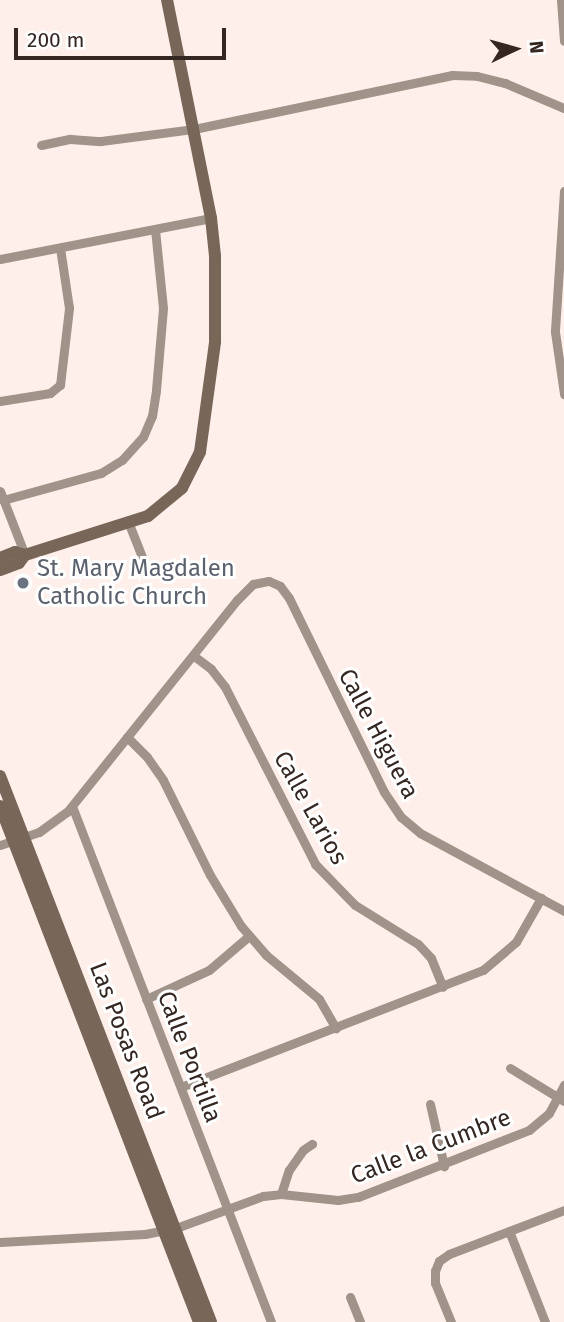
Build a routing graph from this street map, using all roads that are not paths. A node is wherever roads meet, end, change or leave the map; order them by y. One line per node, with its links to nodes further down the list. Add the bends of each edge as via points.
1 (167, 0): 5 (street)
2 (561, 0): 3 (street)
3 (564, 41)
4 (564, 108): 5 (street, via 505,83 452,75)
5 (194, 129): 6 (street); 8 (street)
6 (41, 145)
7 (564, 191): 12 (street, via 555,332)
8 (211, 218): 9 (street); 15 (street, via 216,324 200,452 174,496 152,514)
9 (155, 229): 10 (street); 14 (street, via 163,308 152,416 143,437 122,460 101,473)
10 (60, 248): 11 (street); 13 (street, via 69,307 60,385 50,393)
11 (0, 259)
12 (564, 394)
13 (0, 401)
14 (2, 495): 16 (street)
15 (129, 524): 16 (street); 19 (street)
16 (25, 555): 17 (street, via 15,552); 18 (street, via 19,563)
17 (0, 558)
18 (0, 570)
19 (148, 572)
20 (194, 656): 21 (street); 27 (street, Calle Higuera, via 249,587 269,582 280,586 401,817 420,833); 30 (street, Calle Larios, via 225,687 315,864 355,905 418,944 435,965)
21 (127, 737): 24 (street); 29 (street, via 163,780 210,874)
22 (0, 776): 25 (street, Las Posas Road)
23 (0, 806): 25 (street, Las Posas Road)
24 (72, 806): 25 (street, via 54,824); 31 (street, Calle Portilla)
25 (19, 839): 26 (street); 43 (street, Las Posas Road)
26 (0, 845)
27 (541, 898): 28 (street, Calle Higuera); 30 (street, via 522,933 501,958)
28 (564, 911)
29 (249, 936): 31 (street, via 209,970); 32 (street, via 319,999)
30 (443, 987): 32 (street)
31 (146, 999): 35 (street, Calle Portilla)
32 (336, 1028): 35 (street)
33 (510, 1068): 36 (street)
34 (564, 1084): 36 (street, Calle la Cumbre)
35 (181, 1087): 41 (street, Calle Portilla)
36 (561, 1099): 39 (street, Calle la Cumbre, via 529,1130)
37 (430, 1104): 39 (street)
38 (312, 1144): 40 (street, via 289,1170)
39 (443, 1166): 40 (street, Calle la Cumbre, via 347,1199)
40 (281, 1194): 41 (street, Calle la Cumbre)
41 (227, 1209): 43 (street, Calle la Cumbre); 49 (street, Calle Portilla)
42 (564, 1210): 44 (street)
43 (170, 1229): 45 (street, Calle la Cumbre, via 131,1237 104,1234); 47 (street, Las Posas Road); 48 (street, Las Posas Road)
44 (509, 1231): 51 (street, via 439,1261 435,1283); 52 (street)
45 (0, 1242)
46 (350, 1297): 50 (street)
47 (199, 1322)
48 (211, 1322)
49 (271, 1322)
50 (360, 1322)
51 (451, 1322)
52 (545, 1322)

